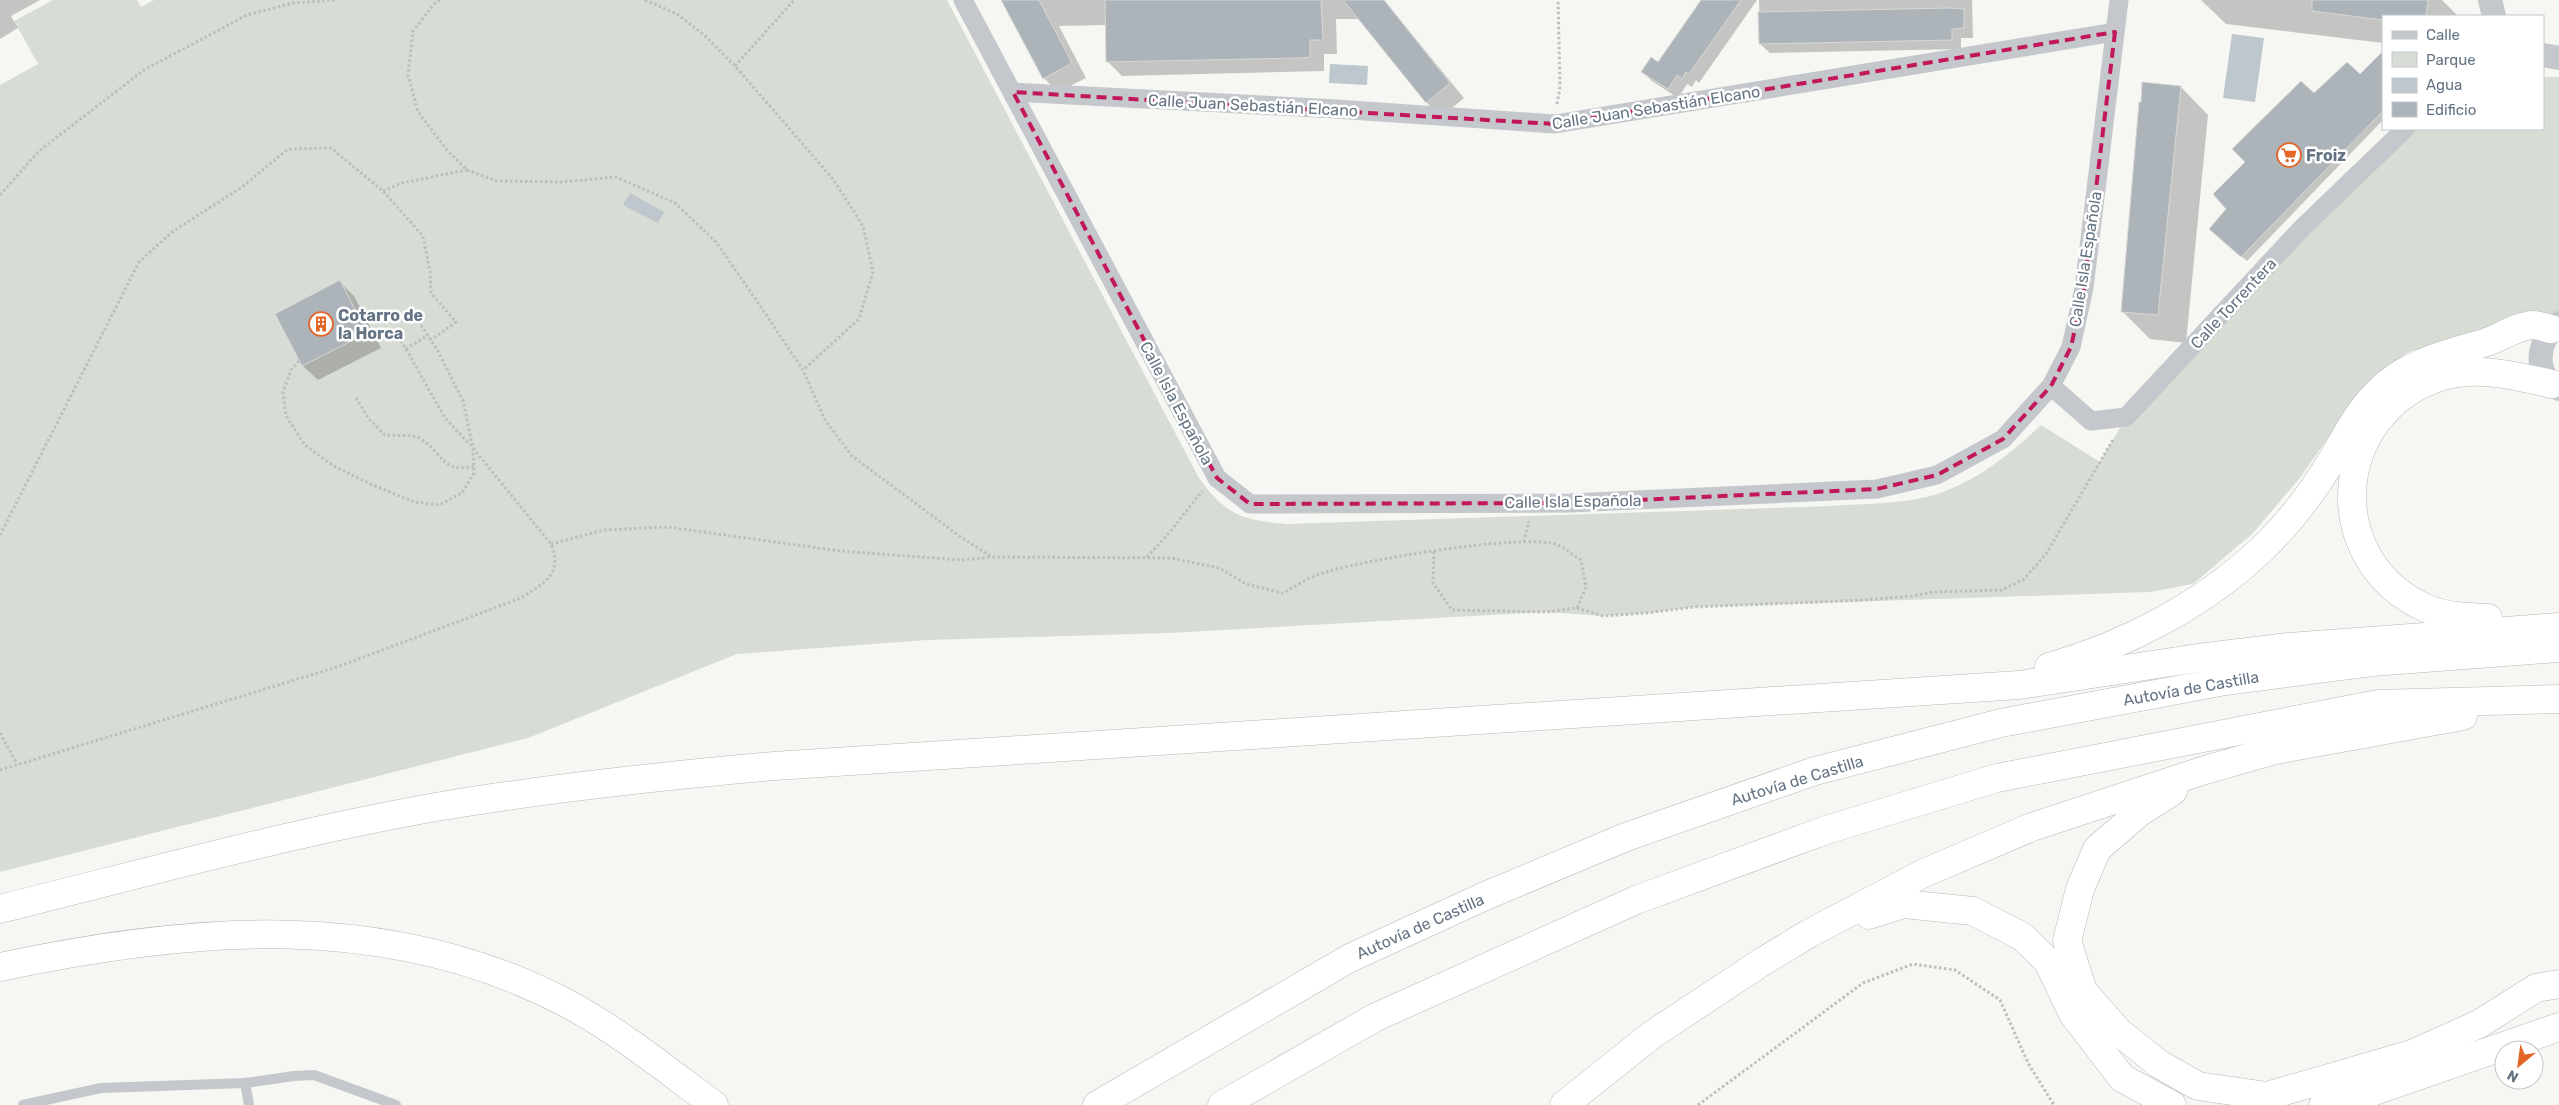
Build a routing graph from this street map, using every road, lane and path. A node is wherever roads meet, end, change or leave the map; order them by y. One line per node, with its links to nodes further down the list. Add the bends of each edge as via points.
1 (336, 0): 19 (path, via 293,3 247,15 144,70 39,151)
2 (440, 0): 17 (path, via 413,31 408,74 418,112)
3 (645, 0): 13 (path, via 677,14)
4 (794, 0): 13 (path)
5 (963, 0): 14 (street, Calle Isla Española)
6 (1558, 0): 15 (path, via 1560,87)
7 (2119, 0): 10 (street, Calle Isla Española)
8 (2490, 0): 9 (street)
9 (2494, 15)
10 (2115, 32): 15 (street, Calle Juan Sebastián Elcano); 28 (street, Calle Isla Española, via 2084,288 2070,347)
11 (2544, 55): 12 (street)
12 (2559, 59)
13 (735, 66): 27 (path, via 833,179 864,226 874,272 859,319)
14 (1012, 92): 15 (street, Calle Juan Sebastián Elcano); 34 (street, Calle Isla Española)
15 (1555, 124)
16 (2404, 130): 31 (street, Calle Torrentera, via 2302,228)
17 (467, 170): 18 (path, via 402,183); 27 (path, via 497,181 563,182 616,177 676,202 716,242)
18 (383, 191): 24 (path, via 423,236 431,293 456,322); 35 (path, via 331,148 288,149 242,187 172,232 139,262)
19 (0, 195)
20 (419, 322): 23 (path)
21 (2555, 326): 29 (street, via 2543,343 2540,360 2543,374); 44 (highway, via 2532,325 2437,356 2396,377 2363,408 2310,493 2262,549 2212,589 2162,620 2109,646 2048,667)
22 (368, 333): 25 (path, via 379,332 402,342)
23 (428, 335): 24 (path); 25 (path)
24 (431, 340): 32 (path, via 463,401)
25 (406, 349): 32 (path, via 445,418)
26 (299, 361): 33 (path, via 291,370 283,392 286,416 305,445 332,465 414,502 439,505 462,493 474,473)
27 (803, 370): 38 (path, via 825,420 852,456)
28 (2051, 386): 31 (street, via 2090,421); 34 (street, Calle Isla Española, via 2003,439 1937,475 1877,489 1570,503 1250,504)
29 (2557, 388): 41 (highway, via 2495,372 2441,377 2418,387 2383,415 2360,448 2353,469 2352,491 2357,536 2367,556 2380,575 2410,600 2444,615)
30 (356, 398): 33 (path, via 385,435 419,438 448,464 458,469)
31 (2126, 417): 40 (path, via 2046,554 2024,578 2002,590 1694,607 1603,616)
32 (473, 448): 33 (path); 36 (path)
33 (474, 467)
34 (1217, 478): 39 (path, via 1194,499 1170,532)
35 (0, 535)
36 (551, 544): 38 (path, via 604,530 667,527 840,551 961,560); 47 (path, via 556,556 555,569 546,581 521,598 337,667)
37 (1434, 551): 39 (path, via 1375,559 1320,574 1283,594 1246,584 1219,568 1171,558); 40 (path, via 1433,583 1452,610 1546,612); 40 (path, via 1530,542 1557,544 1580,560 1586,587)
38 (992, 557): 39 (path)
39 (1146, 557)
40 (1577, 608)
41 (2559, 620)
42 (2559, 627): 44 (highway, via 2289,648 2019,685)
43 (2559, 648): 65 (highway, Autovía de Castilla, via 2372,662 2225,681 2001,723 1816,772 1626,837 1350,958)
44 (1904, 692): 50 (highway, via 774,766 610,782 436,807 322,830)
45 (2553, 699): 49 (highway, via 2276,750); 66 (highway, via 2378,704 1996,778 1836,827 1636,900 1374,1018)
46 (0, 733): 47 (path)
47 (17, 764): 48 (path)
48 (0, 770)
49 (2205, 770): 51 (highway, via 2032,827 1924,873); 54 (highway, via 2140,812 2096,849 2080,889 2067,941 2083,991 2120,1032 2159,1064 2198,1086 2268,1096 2412,1054 2479,1024)
50 (0, 910)
51 (1808, 934): 67 (highway, via 1653,1034); 70 (highway, via 1904,904 1973,911 2022,937 2048,962 2072,1014 2122,1078)
52 (2559, 964): 54 (highway)
53 (0, 967): 64 (highway, via 140,942 224,934 324,936 395,945 467,961 571,1006 638,1048)
54 (2548, 986)
55 (2559, 1027): 56 (highway)
56 (2519, 1040)
57 (2544, 1046): 58 (highway)
58 (2559, 1046)
59 (2494, 1048): 71 (highway, via 2357,1097)
60 (245, 1083): 61 (lane, via 101,1088); 62 (lane); 63 (lane, via 314,1075)
61 (23, 1105)
62 (248, 1105)
63 (396, 1105)
64 (714, 1105)
65 (1097, 1105)
66 (1222, 1105)
67 (1564, 1105)
68 (1698, 1105): 69 (path, via 1863,983 1913,964 1955,970 2000,1000 2028,1062)
69 (2054, 1105)
70 (2172, 1105)
71 (2323, 1105)

